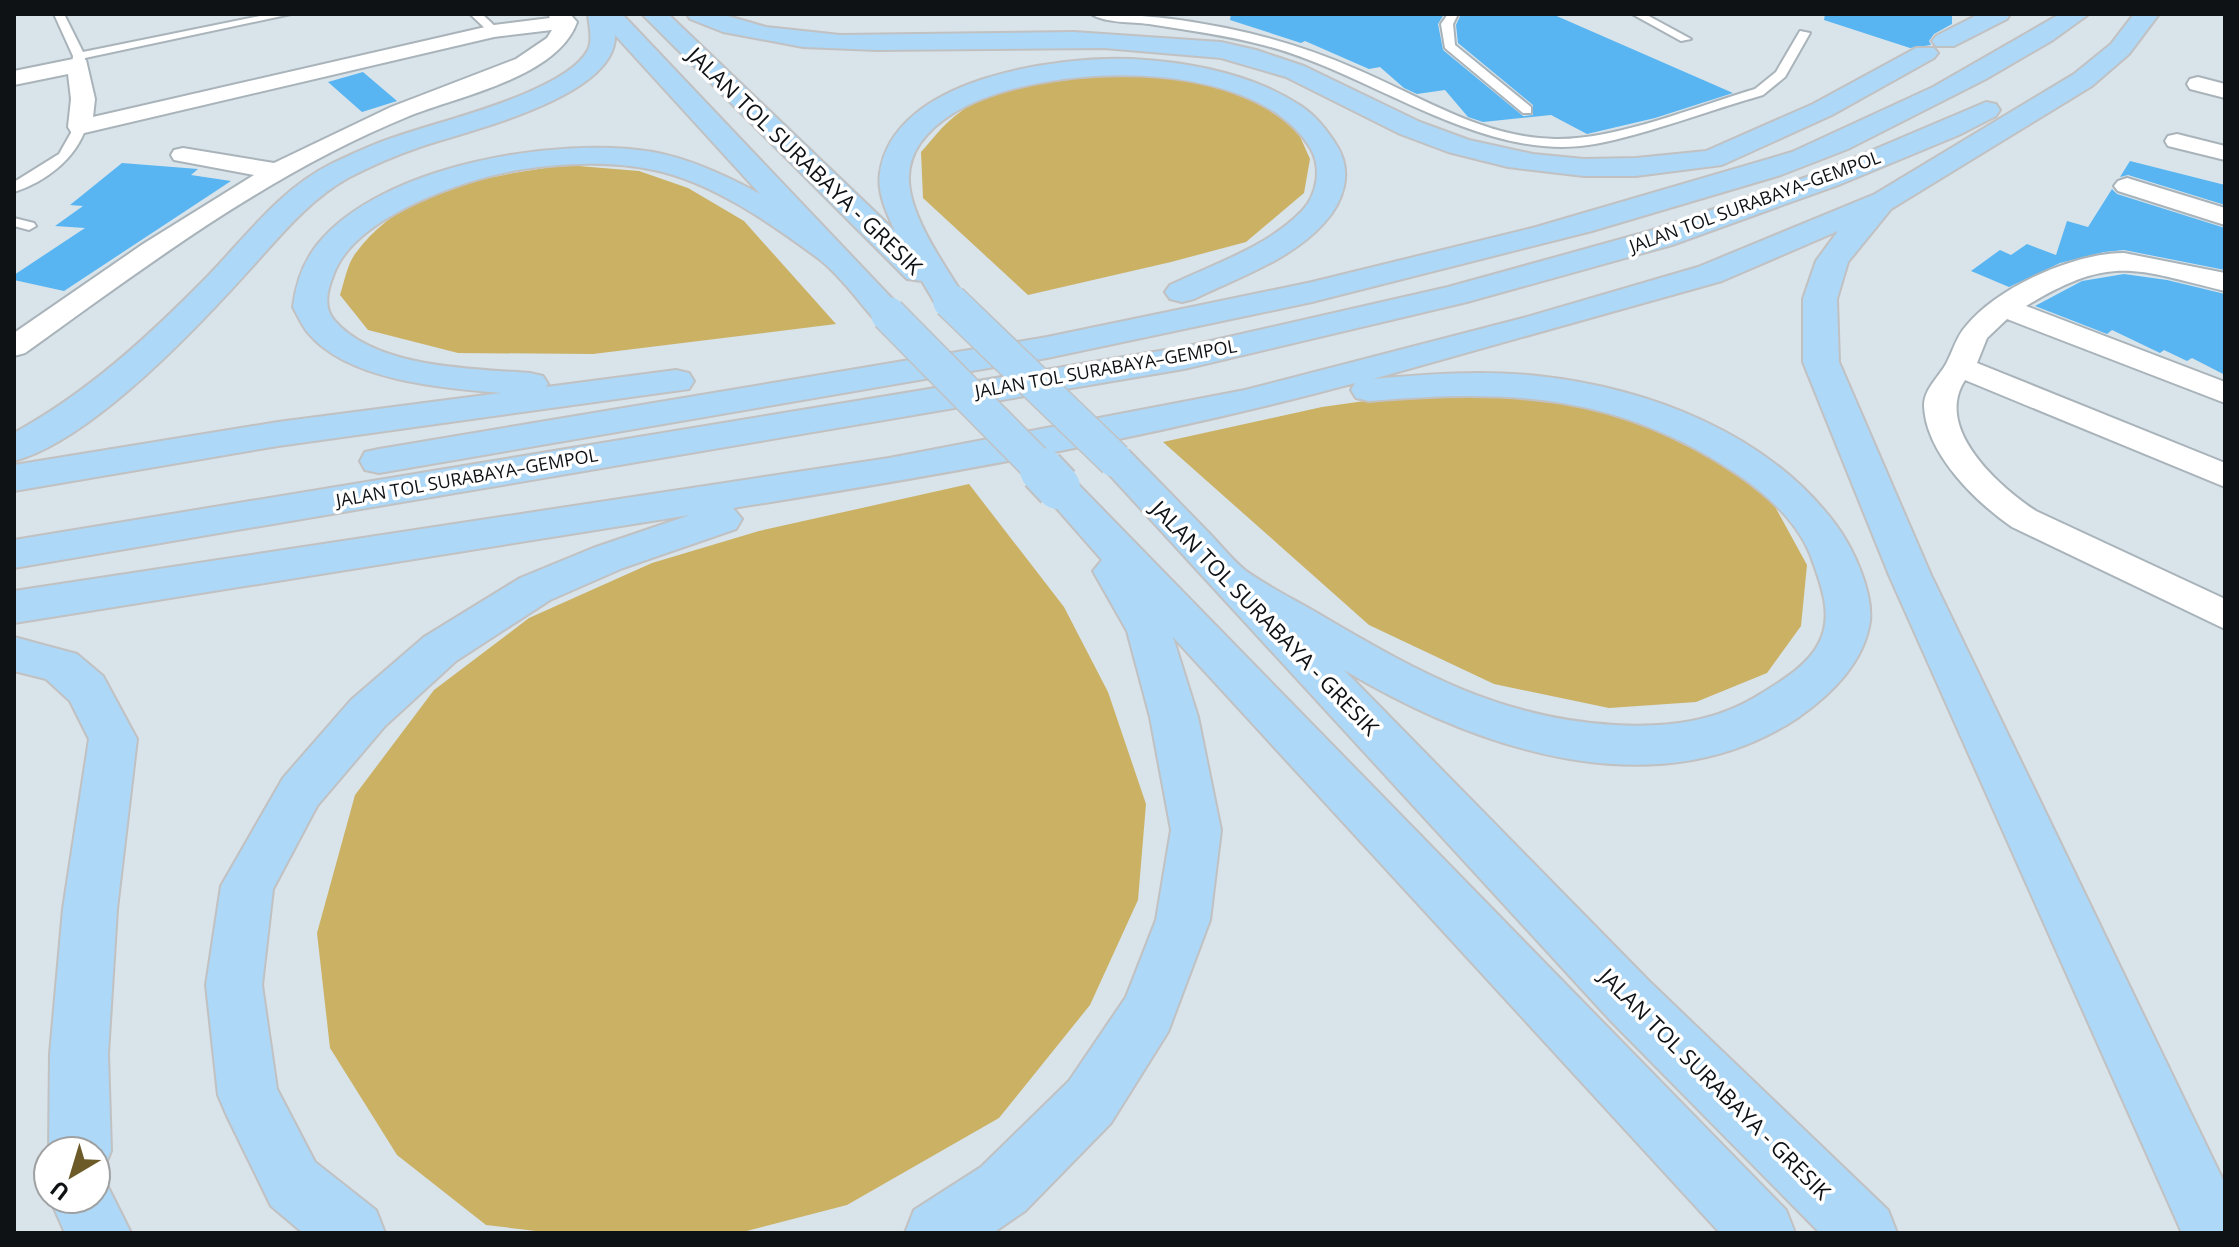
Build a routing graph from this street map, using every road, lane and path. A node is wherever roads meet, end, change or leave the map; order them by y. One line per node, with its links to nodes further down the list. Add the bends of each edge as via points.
1 (59, 14): 18 (lane)
2 (286, 14): 18 (lane)
3 (475, 14): 15 (lane)
4 (600, 14): 45 (highway, via 603,47 573,79 403,144 307,191 105,393)
5 (609, 14): 34 (highway, JALAN TOL SURABAYA - GRESIK)
6 (654, 14): 38 (highway, JALAN TOL SURABAYA - GRESIK)
7 (699, 14): 27 (highway, via 743,28 822,41 1121,40 1223,50 1296,71 1407,126 1484,155 1613,169)
8 (1096, 14): 16 (lane, via 1251,37 1319,58 1478,129 1509,138 1572,144 1759,92 1781,74)
9 (1453, 14): 22 (lane, via 1447,24 1449,46)
10 (1637, 14): 17 (lane)
11 (1998, 14): 27 (highway, via 1782,132)
12 (2077, 14): 50 (highway, JALAN TOL SURABAYA–GEMPOL, via 2027,47 1911,108 1799,159 1669,201 1322,291 1037,349)
13 (2146, 14): 31 (highway, via 2120,49 2083,80); 51 (highway, JALAN TOL SURABAYA–GEMPOL, via 2060,71 1963,122 1831,178 1661,238 1455,295 1184,358)
14 (562, 18): 15 (street); 28 (street, via 554,44 528,61 396,114)
15 (494, 31): 23 (street)
16 (1804, 33)
17 (1685, 39)
18 (78, 61): 19 (street); 23 (street)
19 (14, 78)
20 (2198, 84): 21 (street)
21 (2225, 91)
22 (1527, 110)
23 (80, 127): 30 (lane, via 77,143 64,158)
24 (2177, 141): 25 (street)
25 (2225, 153)
26 (183, 155): 28 (street)
27 (1712, 159): 33 (highway)
28 (277, 171): 40 (street, via 189,224)
29 (2127, 186): 32 (street)
30 (14, 188)
31 (1886, 200): 44 (highway, via 1710,274); 63 (highway, via 1832,261 1820,299 1821,362 1910,575)
32 (2225, 217)
33 (1406, 240)
34 (829, 252): 42 (highway, via 706,176 661,162 565,155 485,166 447,178 375,211 342,234 323,257 310,307 320,327 372,359 416,371 508,383); 49 (highway, JALAN TOL SURABAYA - GRESIK, bridge)
35 (1301, 264): 37 (highway)
36 (2225, 282): 39 (street, via 2140,263 2095,263 2061,275)
37 (1182, 292): 38 (highway, via 1274,246 1313,217 1327,195 1334,169 1324,141 1293,112 1263,96 1178,73 1106,67 1043,73 980,88 929,115 904,143 893,177 907,225); 42 (highway, via 949,340)
38 (950, 301): 52 (highway, JALAN TOL SURABAYA - GRESIK, bridge, via 1115,460)
39 (2005, 308): 41 (street, via 1976,331); 43 (street)
40 (14, 347)
41 (1960, 367): 47 (street); 54 (street, via 1943,392 1940,407 1972,477 2002,505)
42 (618, 389): 48 (highway, via 278,434)
43 (2225, 393)
44 (1246, 401): 46 (highway); 52 (highway, via 1449,383 1541,387 1645,412 1717,445 1795,500 1821,529 1839,563 1848,617 1839,650 1816,680 1761,719 1717,736 1654,747 1561,740 1465,712)
45 (14, 449)
46 (889, 471): 53 (highway); 59 (highway, via 686,529 535,589 440,649 368,713 300,792 247,886 234,985 248,1095 293,1184)
47 (2225, 476)
48 (14, 478)
49 (1068, 497): 60 (highway, via 1149,631 1174,717 1196,830 1183,920 1148,1013 1090,1102 1003,1189); 61 (highway, JALAN TOL SURABAYA - GRESIK)
50 (14, 523)
51 (14, 554)
52 (1229, 580): 62 (highway, JALAN TOL SURABAYA - GRESIK, via 1630,1001)
53 (14, 607)
54 (2225, 615)
55 (14, 654): 56 (highway, via 61,666 87,689 113,739 89,924 79,1054)
56 (80, 1135)
57 (89, 1215): 58 (highway)
58 (99, 1233)
59 (353, 1233)
60 (937, 1233)
61 (1763, 1233)
62 (1865, 1233)
63 (2215, 1233)

